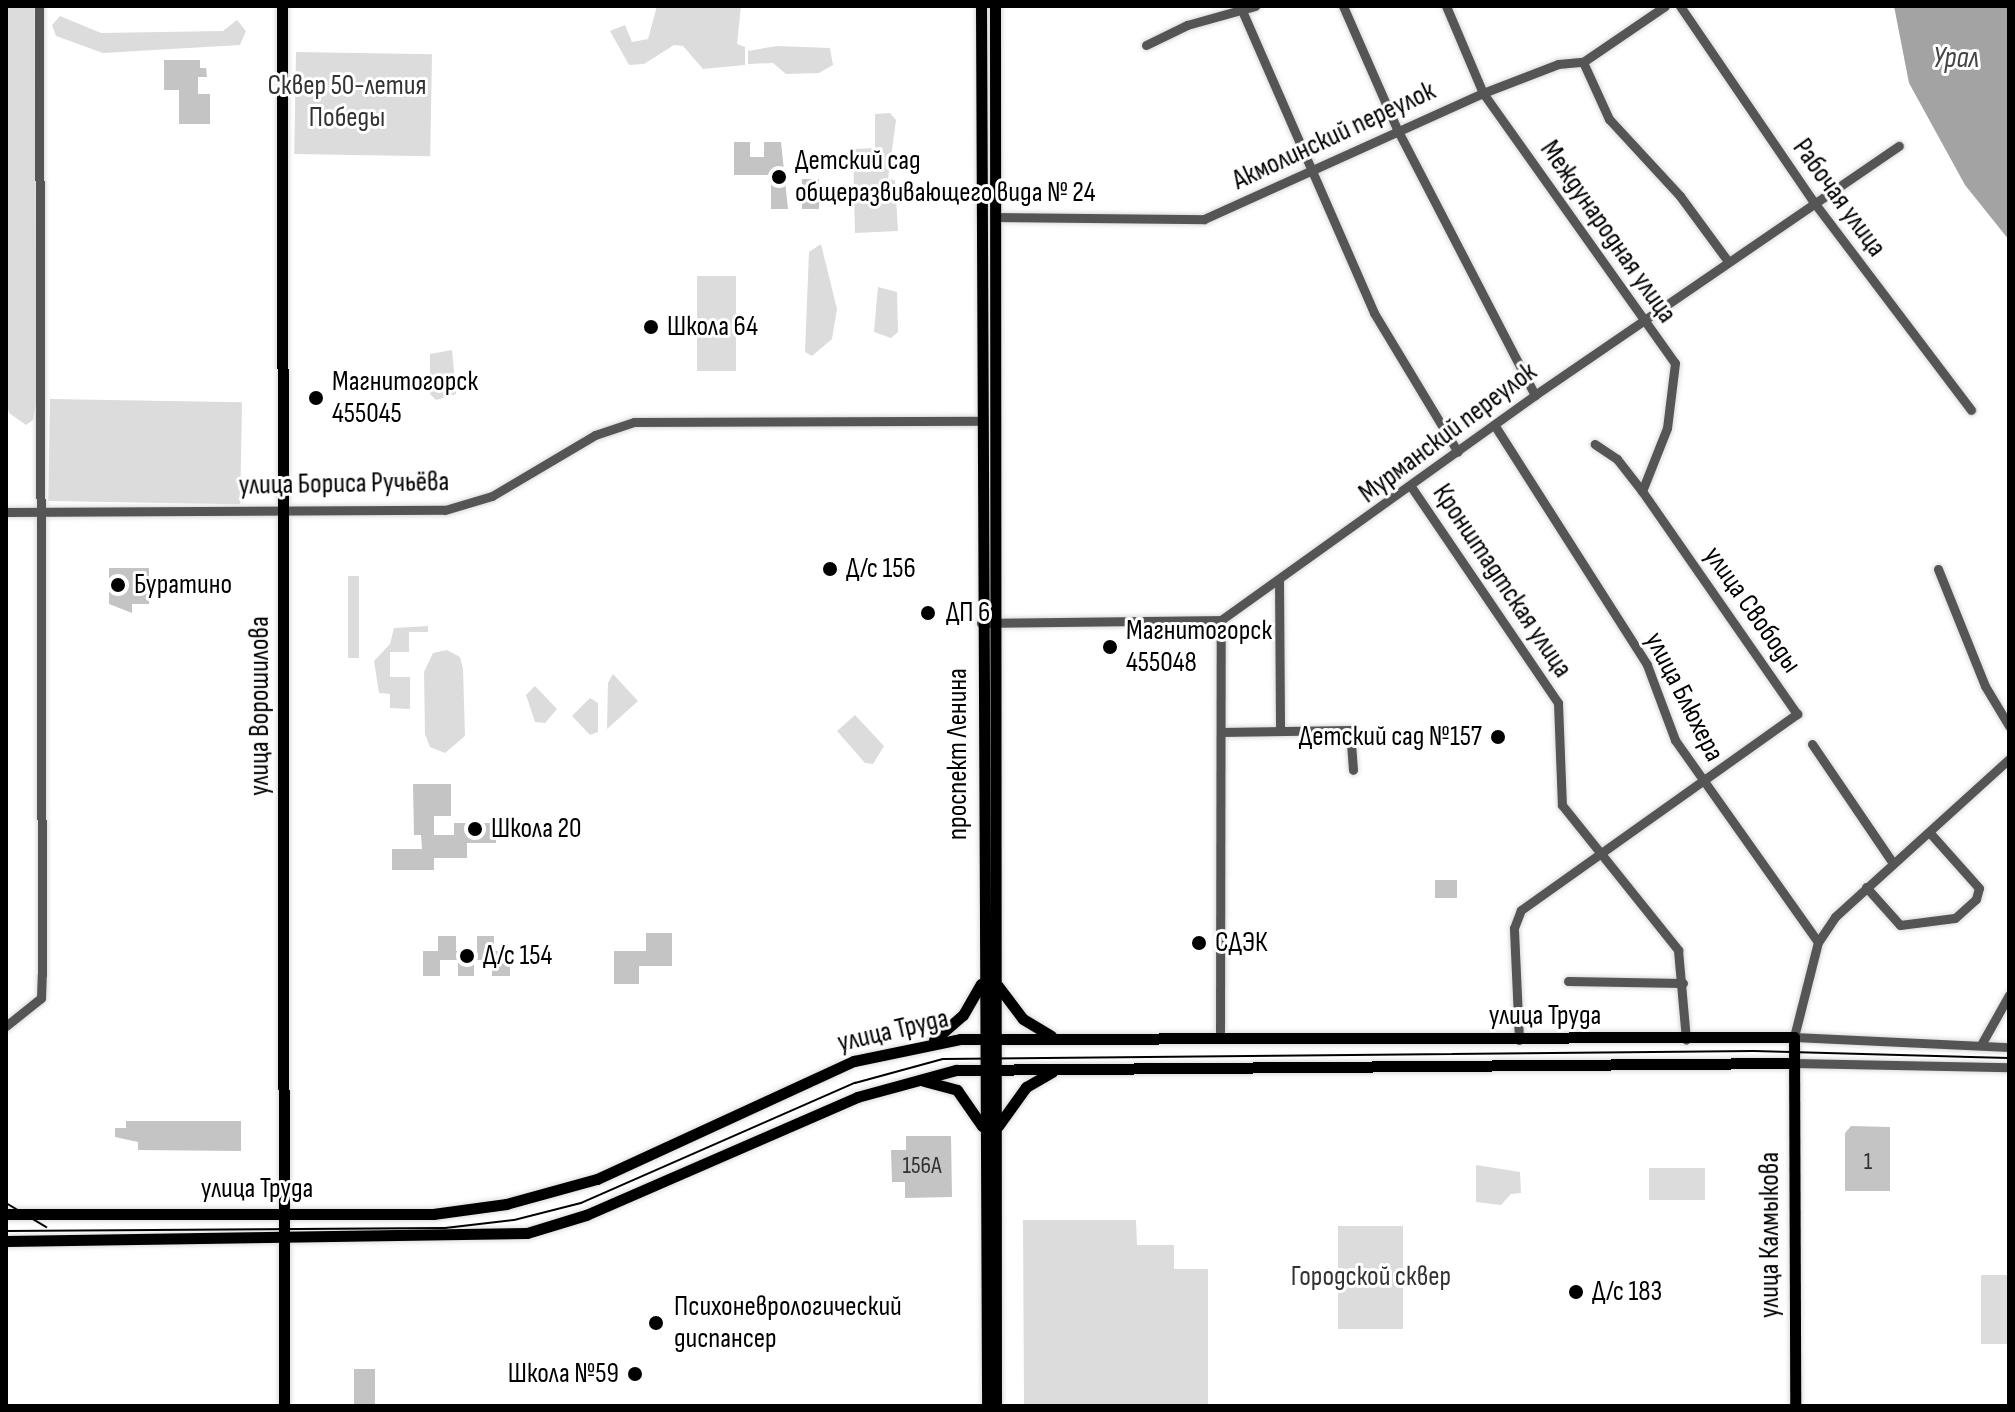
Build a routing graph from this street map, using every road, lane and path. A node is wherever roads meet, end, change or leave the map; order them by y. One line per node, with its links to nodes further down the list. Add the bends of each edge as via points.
1 (39, 6): 30 (street)
2 (282, 6): 31 (main road, улица Ворошилова)
3 (981, 6): 23 (main road, проспект Ленина)
4 (995, 6): 18 (main road, проспект Ленина)
5 (1255, 6): 10 (street)
6 (1343, 6): 14 (street)
7 (1446, 6): 13 (street, Международная улица)
8 (1665, 6): 12 (street, Акмолинский переулок)
9 (1680, 6): 17 (street, Рабочая улица)
10 (1242, 9): 11 (street, via 1187,25); 16 (street)
11 (1146, 45)
12 (1583, 62): 13 (street, Акмолинский переулок, via 1558,64); 19 (street, via 1609,119 1680,196)
13 (1483, 93): 14 (street, Акмолинский переулок); 20 (street, Международная улица)
14 (1397, 129): 16 (street, Акмолинский переулок); 21 (street)
15 (1899, 146): 17 (street, Мурманский переулок)
16 (1312, 171): 18 (street, Акмолинский переулок, via 1204,219); 27 (street, via 1374,313)
17 (1814, 203): 19 (street, Мурманский переулок); 22 (street, Рабочая улица)
18 (997, 217): 24 (main road, проспект Ленина)
19 (1727, 260): 20 (street, Мурманский переулок)
20 (1643, 320): 21 (street, Мурманский переулок); 29 (street, Международная улица, via 1675,363 1675,374 1667,428)
21 (1535, 395): 25 (street, Мурманский переулок)
22 (1971, 410)
23 (982, 421): 24 (main road, улица Бориса Ручьёва); 31 (street, улица Бориса Ручьёва, via 634,422 595,435 466,506); 36 (main road, проспект Ленина)
24 (997, 421): 37 (main road, проспект Ленина)
25 (1495, 426): 27 (street, Мурманский переулок); 44 (street, улица Блюхера, via 1647,665 1675,740)
26 (1595, 444): 29 (street, улица Свободы, via 1617,459)
27 (1458, 452): 28 (street, Мурманский переулок)
28 (1412, 488): 34 (street, Мурманский переулок); 46 (street, Кронштадтская улица, via 1551,690 1561,714 1562,805)
29 (1642, 491): 44 (street, улица Свободы, via 1797,714)
30 (41, 510): 31 (street, улица Бориса Ручьёва); 32 (street, улица Бориса Ручьёва); 54 (street, via 41,998)
31 (284, 510): 70 (main road, улица Ворошилова)
32 (6, 512)
33 (1938, 569): 38 (street, via 1985,686)
34 (1279, 581): 35 (street, Мурманский переулок); 39 (street)
35 (1221, 620): 37 (street); 40 (street)
36 (981, 623): 37 (street); 50 (main road, проспект Ленина)
37 (995, 623): 50 (main road, проспект Ленина)
38 (2009, 726)
39 (1280, 731): 40 (street); 43 (street, via 1350,730)
40 (1221, 732): 58 (street)
41 (1812, 744): 47 (street)
42 (2009, 759): 45 (street)
43 (1353, 770)
44 (1700, 778): 46 (street); 49 (street, улица Блюхера)
45 (1930, 833): 47 (street); 48 (street, via 1979,888 1976,899 1955,918 1900,925)
46 (1599, 853): 52 (street, Кронштадтская улица, via 1668,935); 59 (street, via 1516,919)
47 (1893, 863): 48 (street)
48 (1866, 887): 49 (street)
49 (1818, 942): 55 (street)
50 (990, 971): 56 (main road, проспект Ленина); 57 (main road, via 1023,1019); 61 (main road, via 963,1015)
51 (1568, 981): 52 (street)
52 (1683, 983): 60 (street, Кронштадтская улица)
53 (2009, 995): 62 (street)
54 (6, 1026)
55 (1794, 1037): 60 (main road, улица Труда); 62 (street); 64 (main road)
56 (990, 1039): 57 (main road, улица Труда); 61 (main road, улица Труда); 67 (main road, проспект Ленина)
57 (1059, 1039): 58 (main road, улица Труда)
58 (1220, 1039): 59 (main road, улица Труда)
59 (1519, 1040): 60 (main road, улица Труда)
60 (1686, 1040)
61 (930, 1042): 70 (main road, улица Труда, via 854,1061 553,1193 433,1214)
62 (1982, 1043): 63 (street)
63 (2009, 1047)
64 (1794, 1063): 65 (street, улица Труда); 66 (main road, улица Труда); 77 (main road, улица Калмыкова)
65 (2009, 1067)
66 (1068, 1068): 67 (main road, улица Труда); 69 (main road, via 1026,1087)
67 (990, 1070): 68 (main road, улица Труда); 69 (main road, проспект Ленина)
68 (916, 1080): 69 (main road, via 957,1090); 72 (main road, улица Труда, via 857,1097 586,1215 527,1233)
69 (990, 1134): 75 (main road, проспект Ленина); 76 (main road, проспект Ленина)
70 (282, 1213): 71 (main road, улица Труда); 72 (main road, улица Ворошилова)
71 (6, 1214)
72 (284, 1239): 73 (main road, улица Труда); 74 (main road, улица Ворошилова)
73 (6, 1241)
74 (284, 1406)
75 (987, 1406)
76 (996, 1406)
77 (1795, 1406)

